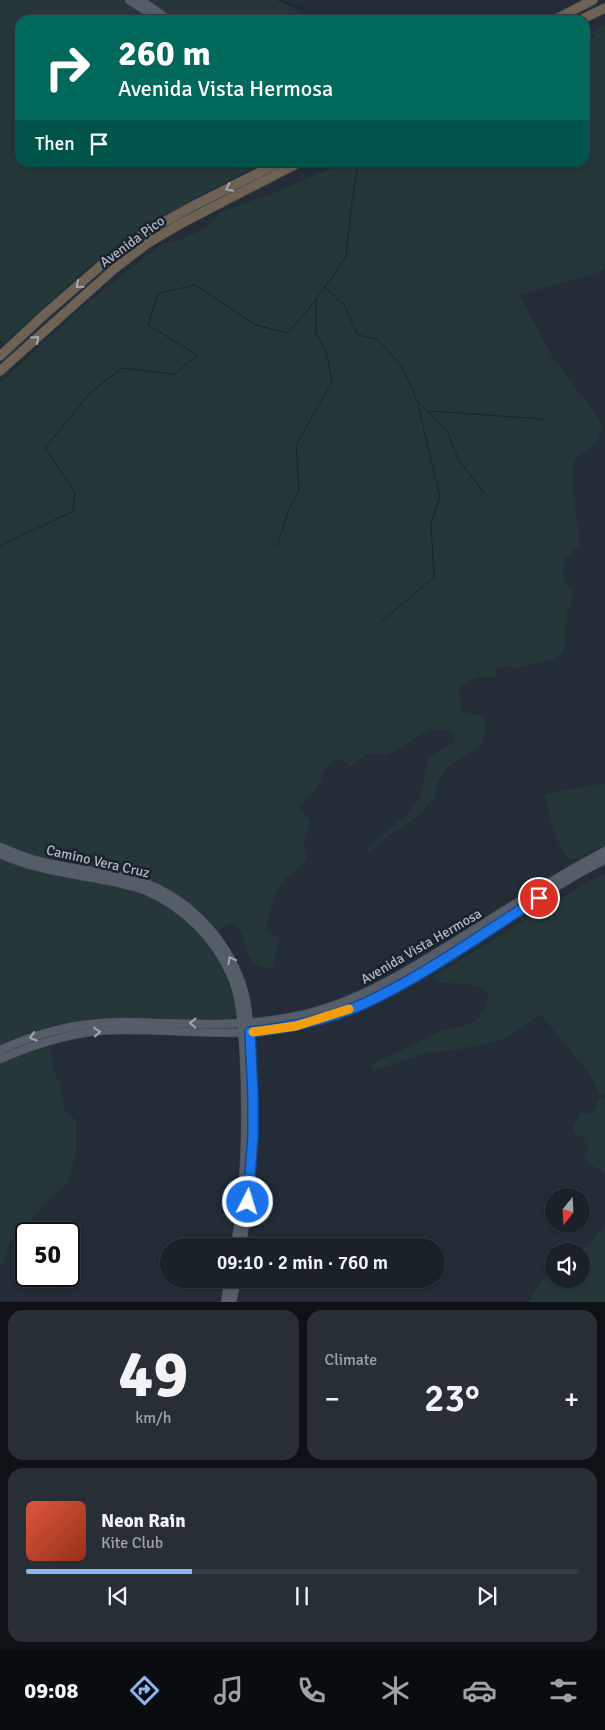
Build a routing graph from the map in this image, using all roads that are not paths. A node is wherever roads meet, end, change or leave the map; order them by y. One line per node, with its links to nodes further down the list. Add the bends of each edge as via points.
1 (129, 0): 5 (main road)
2 (141, 0): 6 (main road)
3 (593, 0): 7 (highway)
4 (605, 8): 8 (highway)
5 (152, 15)
6 (162, 15)
7 (564, 15)
8 (590, 15)
9 (273, 167): 11 (highway, Avenida Pico, one-way to 11, via 144,233 105,262)
10 (273, 167): 12 (highway, Avenida Pico, one-way to 10, via 114,269 148,243)
11 (0, 356)
12 (0, 372)
13 (0, 847): 17 (main road, Camino Vera Cruz, one-way to 13, via 242,984 226,949 185,905 157,888 121,876 32,859)
14 (605, 851): 17 (main road, Avenida Vista Hermosa, via 392,980 357,997 298,1016)
15 (0, 854): 17 (main road, Camino Vera Cruz, via 34,867 144,890 185,914 216,948 230,974)
16 (605, 860): 18 (main road, Avenida Vista Hermosa, via 377,997 296,1026)
17 (246, 1024): 18 (main road, Camino Vera Cruz); 19 (main road, Avenida Vista Hermosa, one-way to 19, via 119,1022 84,1025 49,1032)
18 (246, 1032): 20 (main road, Avenida Vista Hermosa, one-way to 18, via 51,1040 87,1032); 21 (main road, Camino Vera Cruz, via 245,1154); 22 (main road, Camino Vera Cruz, via 253,1096 253,1136)
19 (0, 1050)
20 (0, 1059)
21 (235, 1238)
22 (243, 1238)
23 (227, 1288): 25 (main road)
24 (234, 1288): 26 (main road)
25 (224, 1302)
26 (232, 1302)

